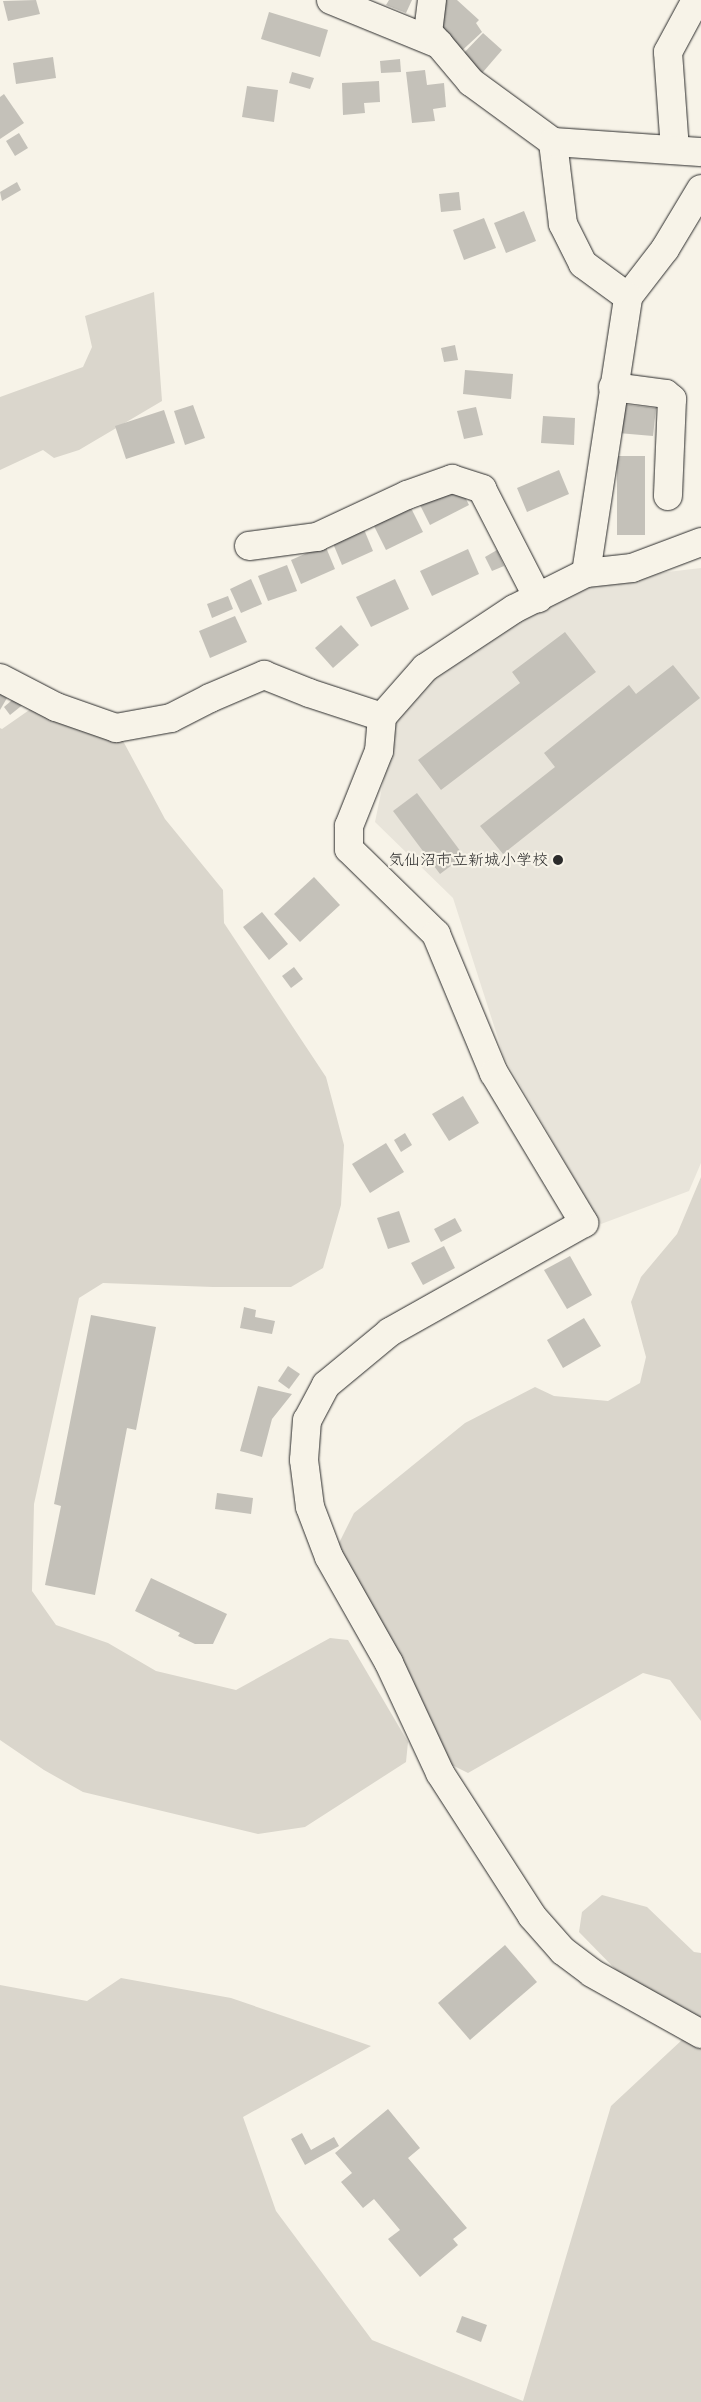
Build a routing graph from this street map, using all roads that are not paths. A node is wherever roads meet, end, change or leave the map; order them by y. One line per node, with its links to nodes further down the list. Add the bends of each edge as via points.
1 (331, 0): 4 (street)
2 (432, 0): 4 (street, via 428,32)
3 (696, 0): 6 (street, via 668,52)
4 (438, 44): 5 (street, via 471,82)
5 (553, 142): 6 (street); 8 (street, via 563,224 584,264)
6 (688, 151)
7 (701, 188): 8 (street, via 665,249)
8 (628, 297): 9 (street)
9 (613, 387): 10 (street, via 666,394 672,399); 13 (street)
10 (668, 496)
11 (701, 542): 13 (street, via 632,568)
12 (249, 546): 14 (street, via 317,537 407,495 452,479 482,489)
13 (586, 573): 14 (street)
14 (538, 598): 16 (street, via 514,609 425,668)
15 (0, 678): 16 (street, via 56,707 116,728 170,718 264,675)
16 (382, 716): 17 (street, via 379,751 349,826 349,849 436,934 494,1073 584,1223 390,1332 326,1385 307,1420 304,1460 310,1507 329,1557 389,1663 440,1773 532,1916 563,1951 592,1973)
17 (701, 2034)

